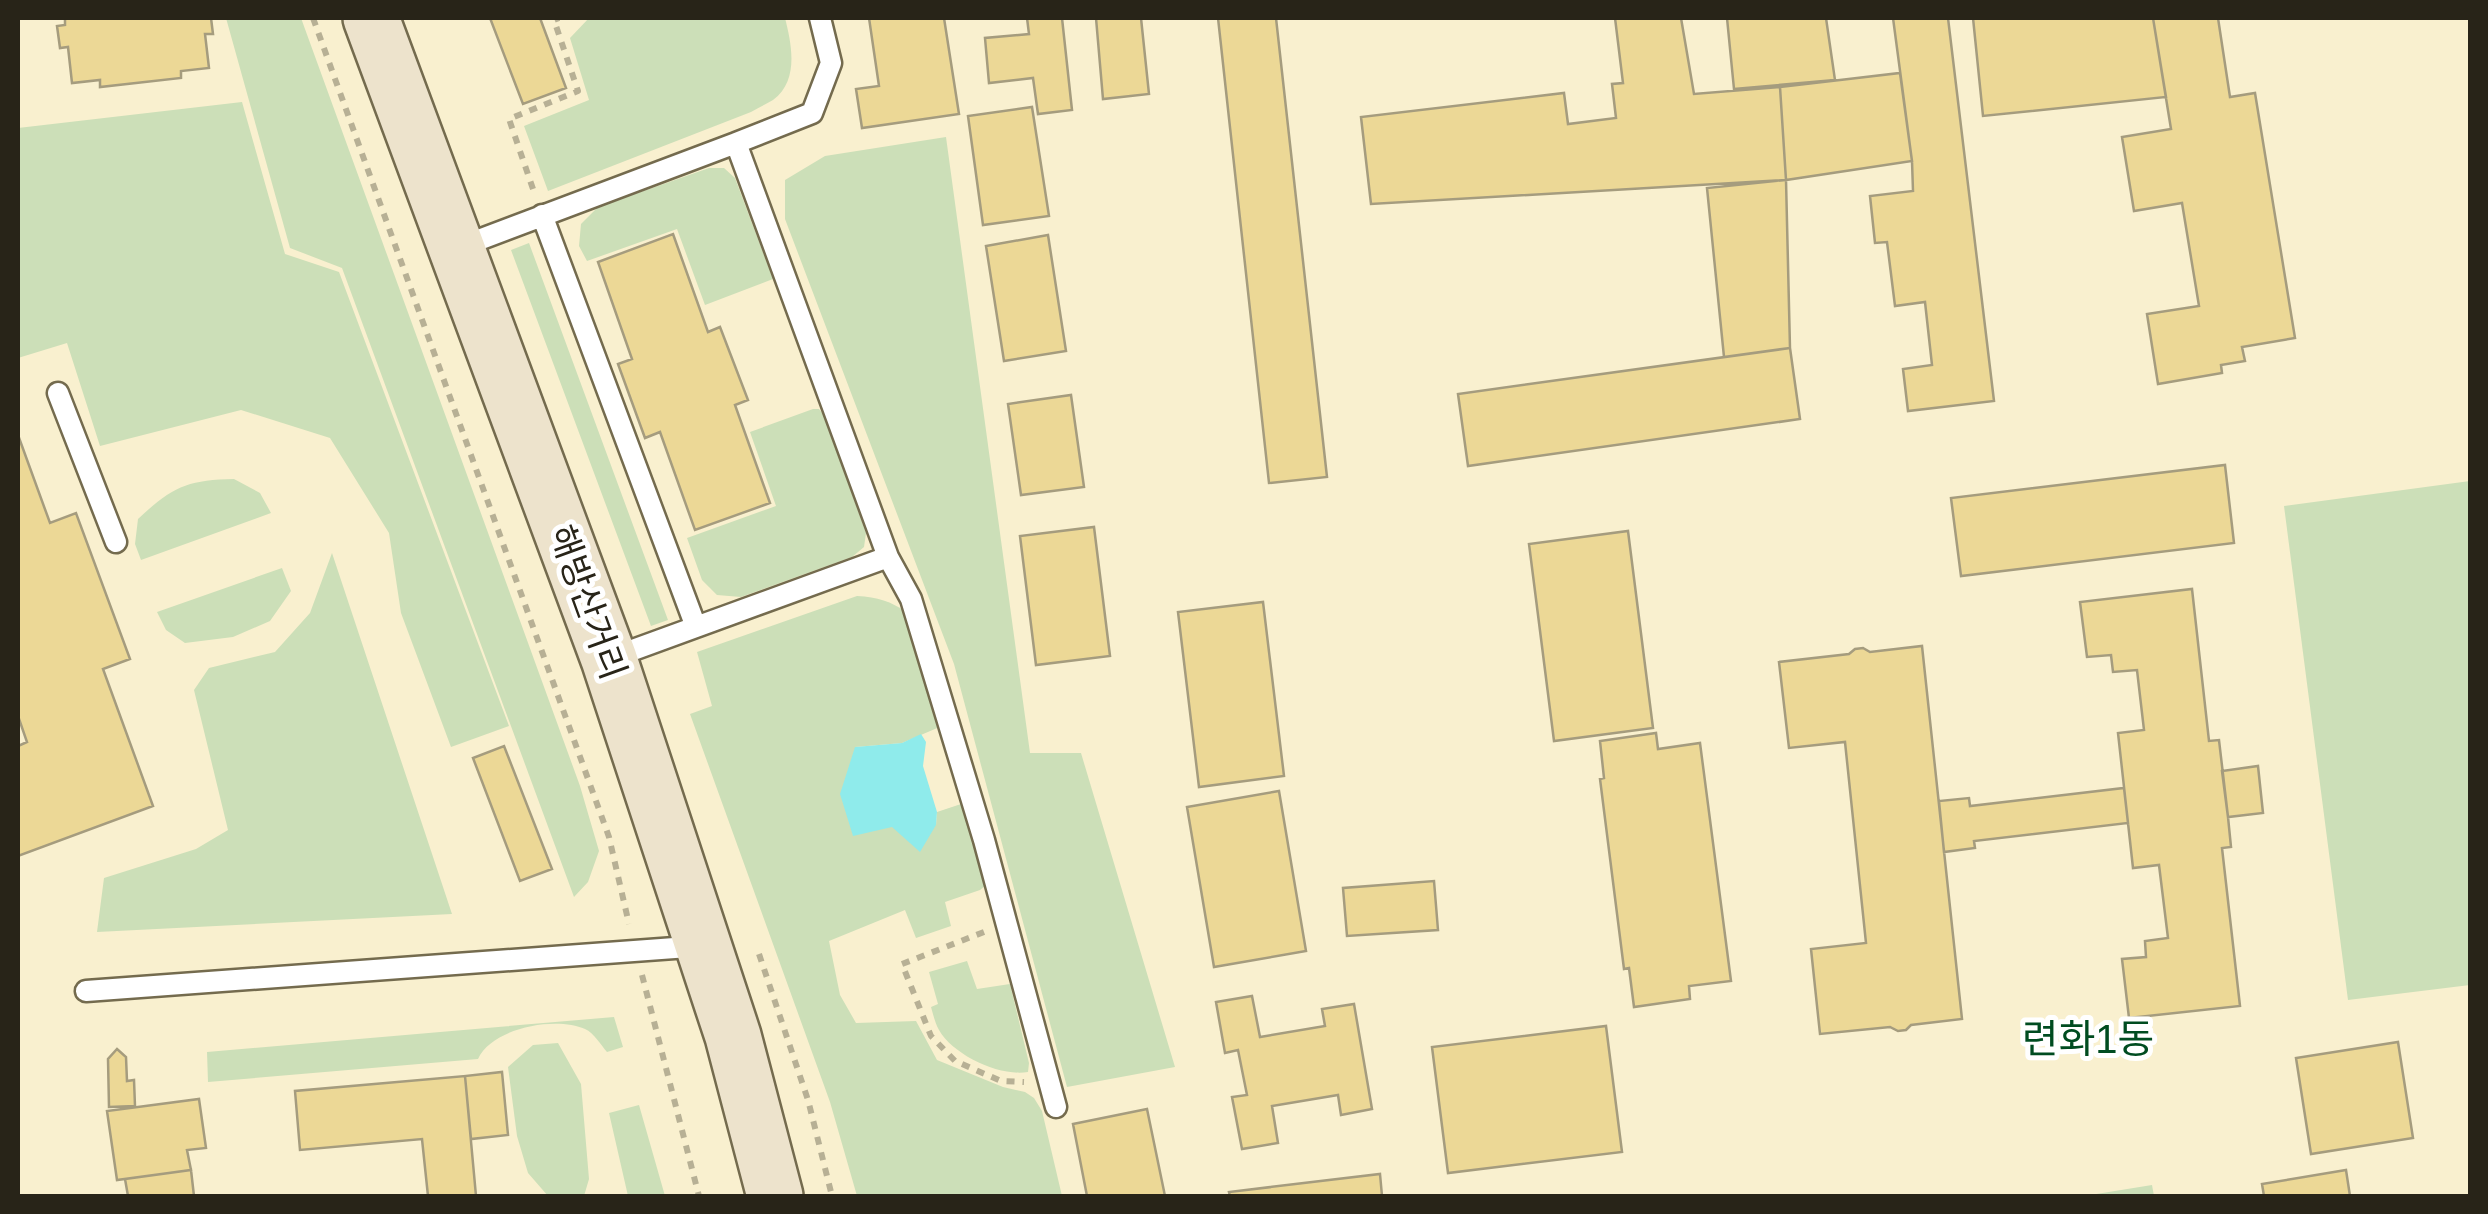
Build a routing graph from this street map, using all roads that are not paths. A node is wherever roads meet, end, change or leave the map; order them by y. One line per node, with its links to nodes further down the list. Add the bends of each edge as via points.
1 (371, 18): 5 (main road, 해방산거리)
2 (820, 18): 3 (lane, via 832,63 812,114)
3 (736, 143): 4 (lane); 8 (lane)
4 (542, 216): 5 (lane); 9 (lane)
5 (458, 247): 10 (main road, 해방산거리)
6 (58, 393): 7 (lane)
7 (116, 542)
8 (888, 556): 9 (lane); 13 (lane, via 911,599)
9 (696, 627): 10 (lane)
10 (610, 659): 11 (main road, 해방산거리)
11 (705, 946): 12 (lane); 14 (main road, 해방산거리)
12 (86, 991)
13 (1056, 1107)
14 (774, 1196)

